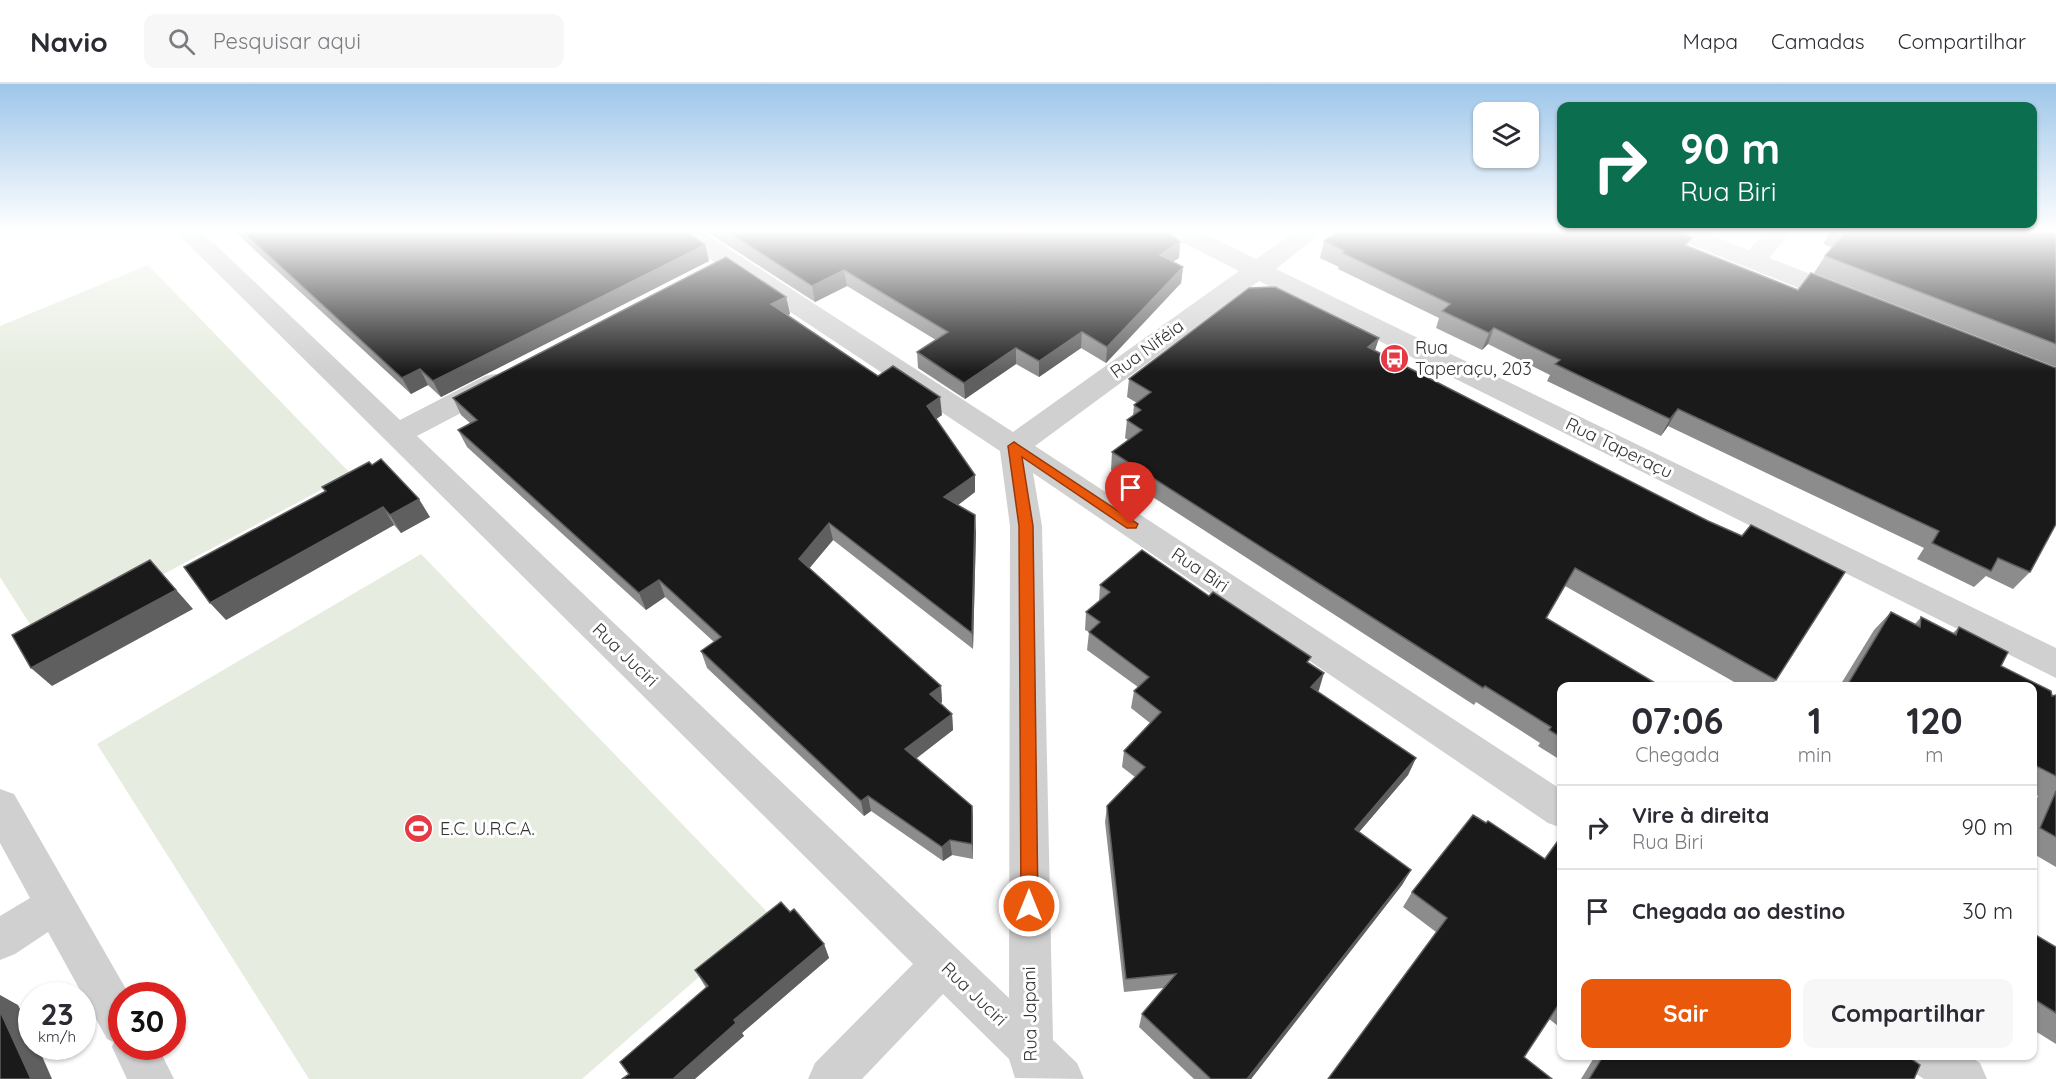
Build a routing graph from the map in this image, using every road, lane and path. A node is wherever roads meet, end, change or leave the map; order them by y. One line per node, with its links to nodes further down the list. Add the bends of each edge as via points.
1 (236, 278): 8 (street, Rua Juciri)
2 (740, 278): 9 (street, Rua Biri)
3 (1245, 278): 9 (street, Rua Niféia)
4 (1274, 278): 10 (street, Rua Taperaçu)
5 (1797, 278): 6 (street)
6 (1872, 308)
7 (522, 369): 8 (street)
8 (397, 434): 15 (street, Rua Juciri)
9 (1014, 446): 12 (street, Rua Biri); 19 (street, Rua Japani, via 1026,526)
10 (2050, 665)
11 (0, 806): 13 (street)
12 (1557, 808)
13 (56, 904): 14 (street); 16 (street)
14 (0, 940)
15 (943, 964): 19 (street, Rua Juciri); 21 (street)
16 (108, 999)
17 (141, 1060): 20 (street)
18 (1935, 1060): 23 (street)
19 (1031, 1064): 22 (street, Rua Juciri)
20 (151, 1079)
21 (831, 1079)
22 (1061, 1079)
23 (1964, 1079)

